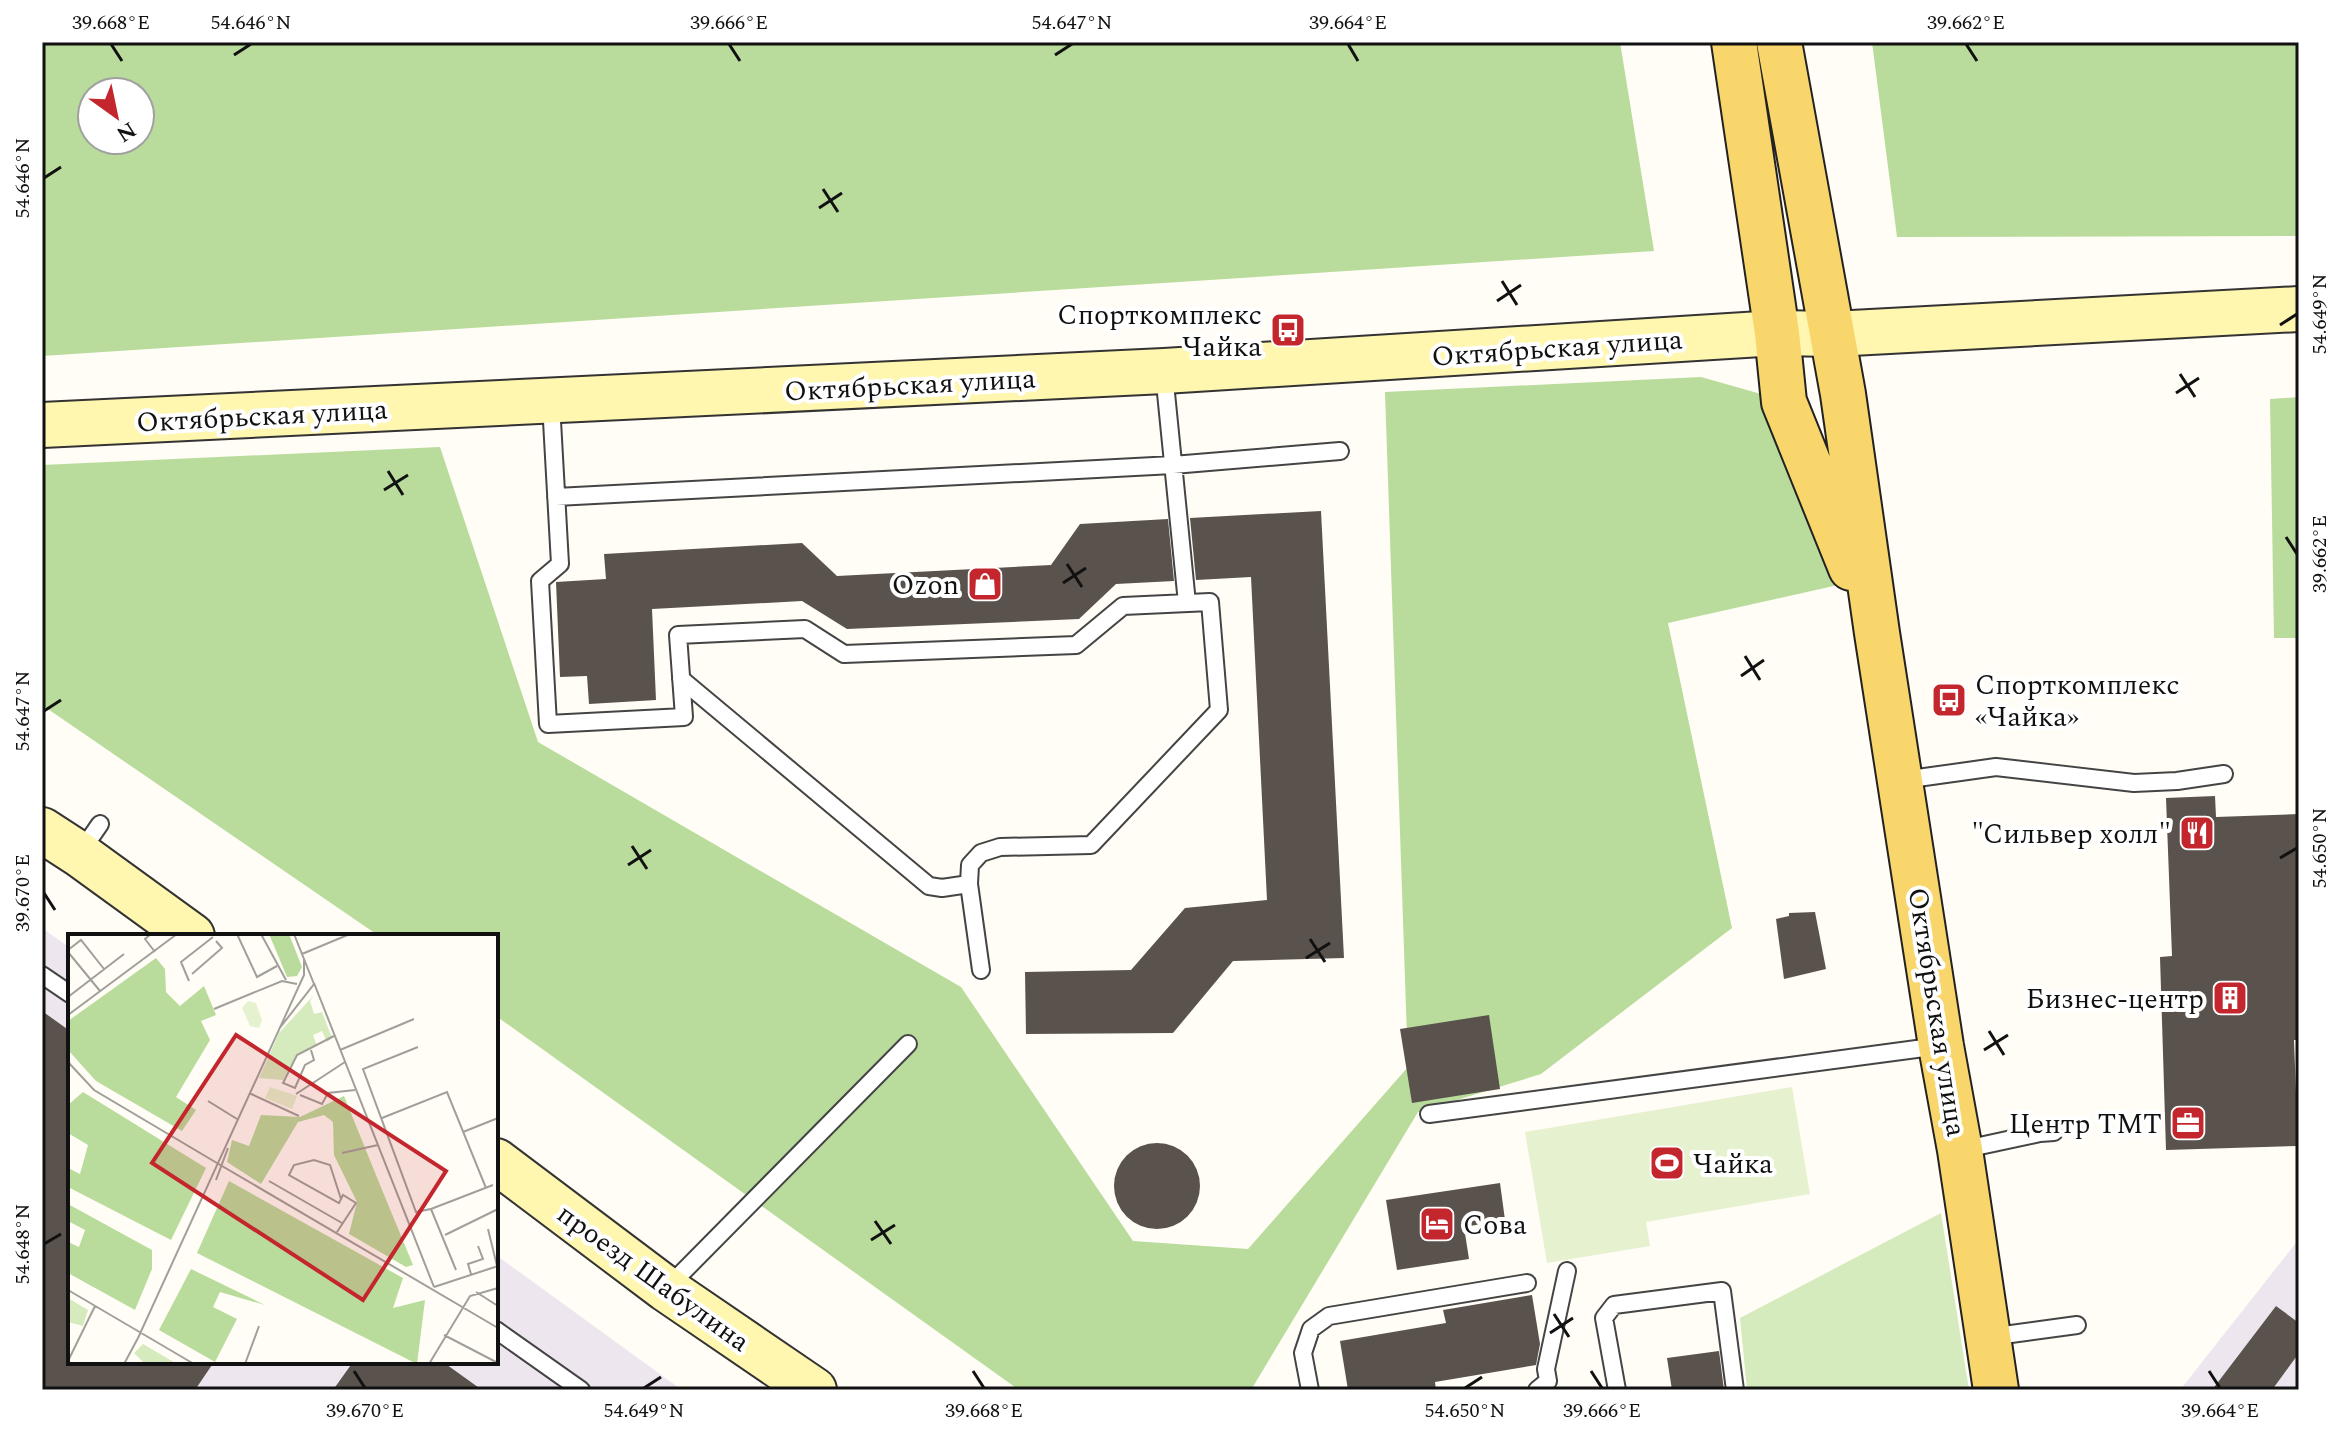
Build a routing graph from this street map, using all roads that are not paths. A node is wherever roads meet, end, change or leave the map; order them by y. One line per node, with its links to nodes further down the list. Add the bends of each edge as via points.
1 (1734, 42): 4 (main road)
2 (1779, 42): 5 (main road)
3 (2299, 309): 5 (street, Октябрьская улица)
4 (1777, 333): 5 (street, Октябрьская улица); 6 (street, Октябрьская улица); 13 (main road, Октябрьская улица, via 1784,402)
5 (1833, 334): 13 (main road, Октябрьская улица)
6 (1164, 371): 7 (street, Октябрьская улица); 10 (lane)
7 (551, 401): 8 (street, Октябрьская улица); 11 (lane)
8 (42, 425)
9 (1340, 451): 10 (lane)
10 (1173, 465): 11 (lane); 12 (lane)
11 (556, 497): 14 (lane, via 560,564 540,581 548,724 684,717)
12 (1187, 603): 14 (lane, via 1123,606 1076,645 844,654 805,629 678,635); 18 (lane, via 1210,602 1219,710 1091,845 990,850 970,865)
13 (1877, 633): 16 (main road, Октябрьская улица)
14 (681, 679): 18 (lane, via 929,886)
15 (2224, 774): 16 (lane, via 2134,783 1980,767)
16 (1901, 780): 24 (main road, Октябрьская улица)
17 (42, 830): 19 (street, via 89,839)
18 (969, 884): 20 (lane)
19 (190, 934)
20 (981, 970)
21 (42, 975): 22 (lane)
22 (68, 993)
23 (908, 1044): 31 (lane)
24 (1941, 1046): 25 (lane); 27 (main road, Октябрьская улица)
25 (1429, 1114)
26 (2054, 1132): 27 (lane)
27 (1960, 1150): 34 (main road, Октябрьская улица)
28 (498, 1163): 31 (street, проезд Шабулина)
29 (1567, 1271): 38 (lane, via 1546,1369 1548,1381)
30 (1527, 1283): 37 (lane, via 1329,1316 1311,1329 1303,1353)
31 (666, 1289): 36 (street, проезд Шабулина)
32 (2077, 1325): 34 (lane)
33 (498, 1331): 35 (lane)
34 (1987, 1337): 41 (main road, Октябрьская улица)
35 (581, 1390)
36 (814, 1390)
37 (1310, 1390)
38 (1537, 1390)
39 (1617, 1390): 40 (lane, via 1604,1318 1614,1305 1722,1291)
40 (1735, 1390)
41 (1996, 1390)

